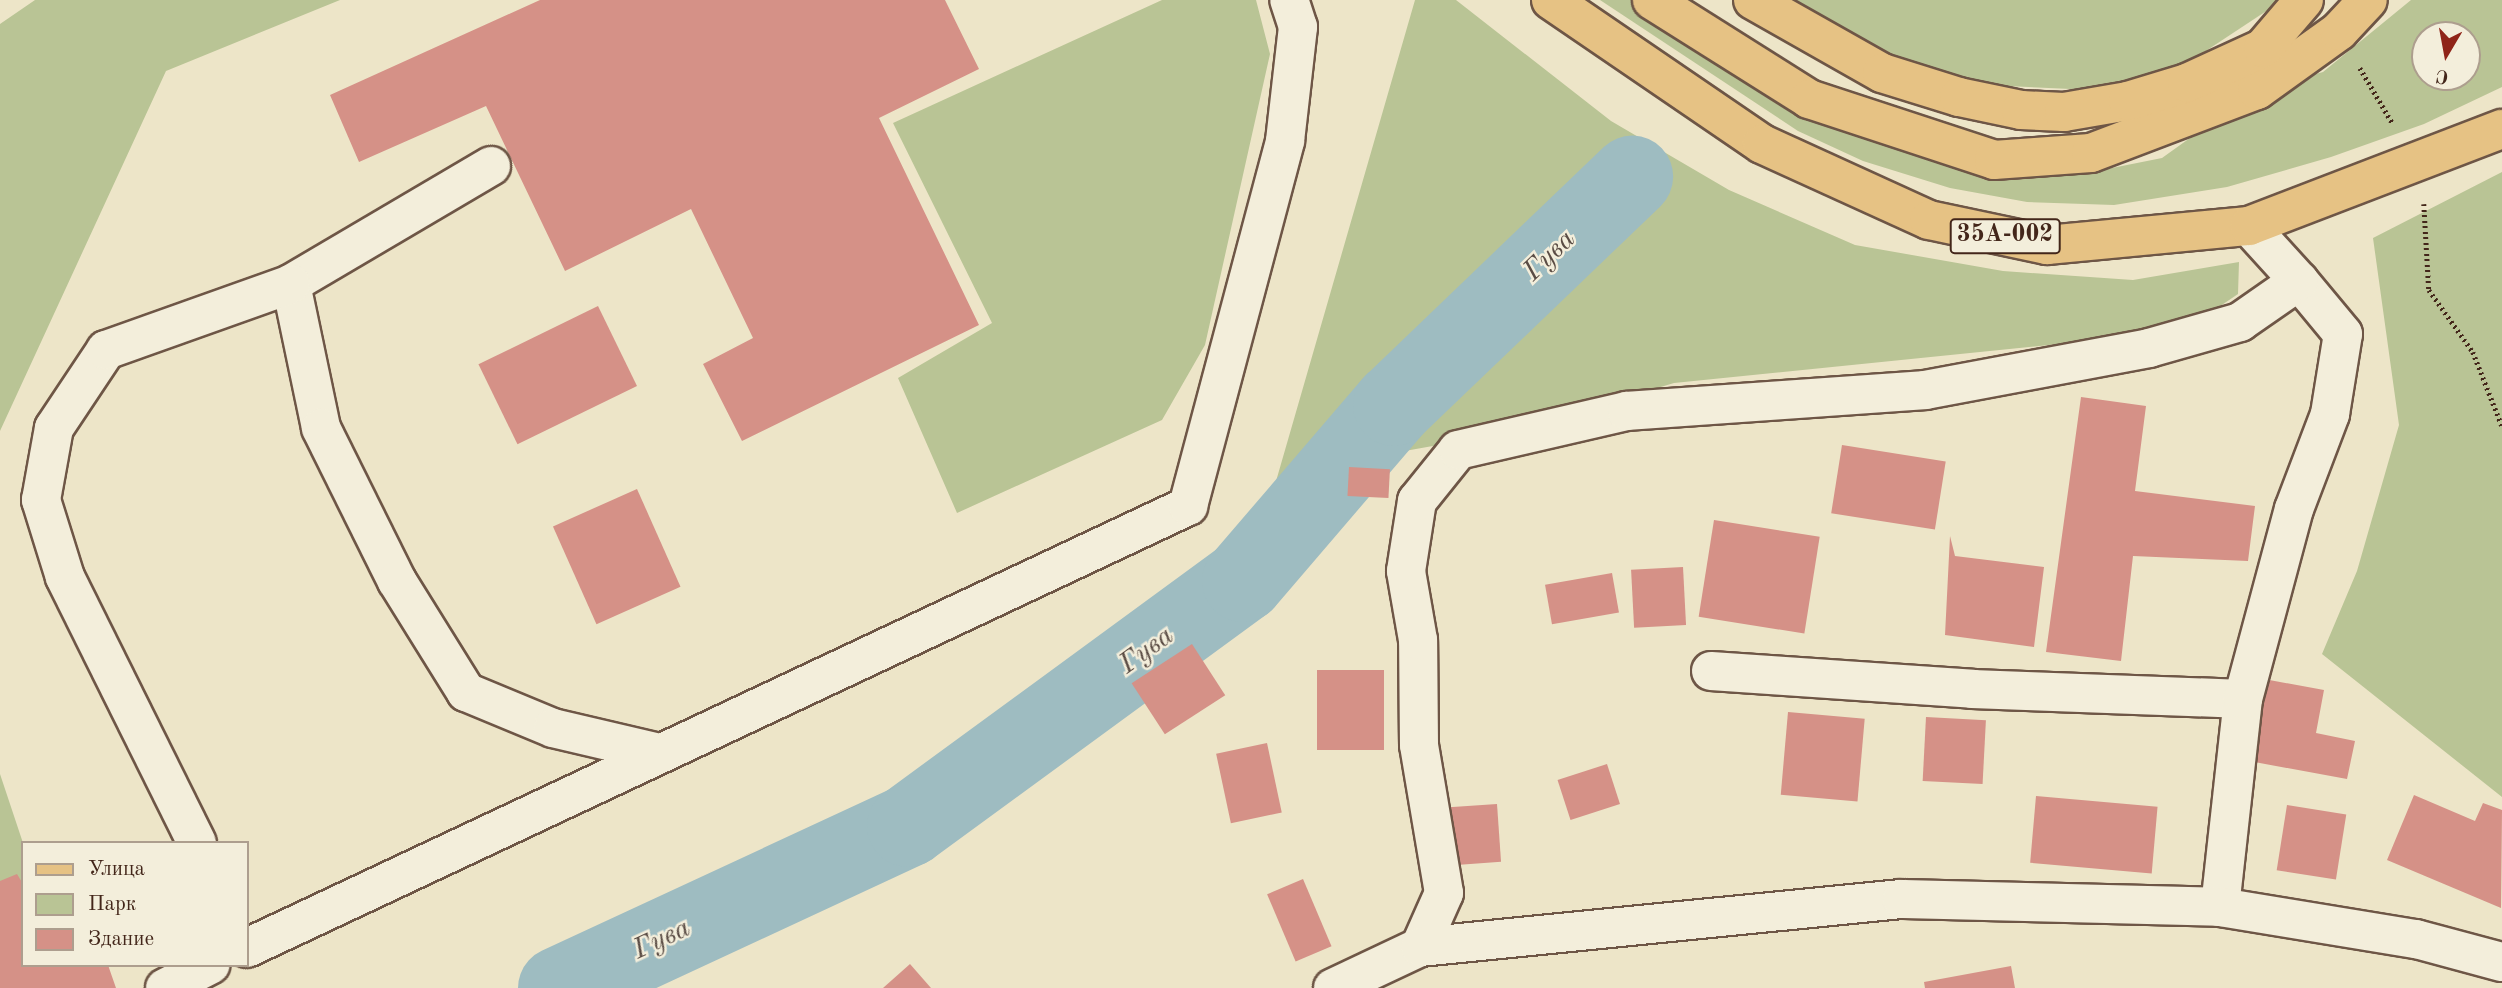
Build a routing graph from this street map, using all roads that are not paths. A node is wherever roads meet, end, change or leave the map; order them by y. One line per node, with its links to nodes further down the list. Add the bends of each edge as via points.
1 (1289, 0): 14 (lane, via 1298,27 1285,141 1188,506)
2 (1551, 0): 9 (main road, 35А-002, via 1762,144 1929,220 2047,245)
3 (1652, 0): 6 (main road, via 1809,99 1994,160 2104,148 2257,90 2339,31)
4 (1753, 0): 5 (main road, via 1882,73 1959,97 2021,110 2064,112 2128,101 2187,83 2263,48)
5 (2304, 0)
6 (2368, 0)
7 (2502, 129): 9 (main road, 35А-002)
8 (491, 166): 11 (lane)
9 (2249, 226): 10 (lane)
10 (2299, 281): 13 (lane, via 2343,334 2330,414 2294,509); 17 (lane, via 2240,322 2149,348 1925,390 1627,411 1458,450 1417,501 1406,571 1418,640 1419,745 1444,893)
11 (291, 284): 14 (lane, via 321,428 397,581 466,692 553,728); 15 (lane, via 106,350 54,428 41,500 65,577)
12 (1711, 671): 13 (lane)
13 (2243, 699): 16 (lane)
14 (660, 753): 18 (lane)
15 (196, 841)
16 (2220, 907): 17 (lane, via 1902,898); 19 (lane, via 2416,939)
17 (1420, 947): 20 (lane)
18 (248, 948)
19 (2502, 962)
20 (1333, 988)

